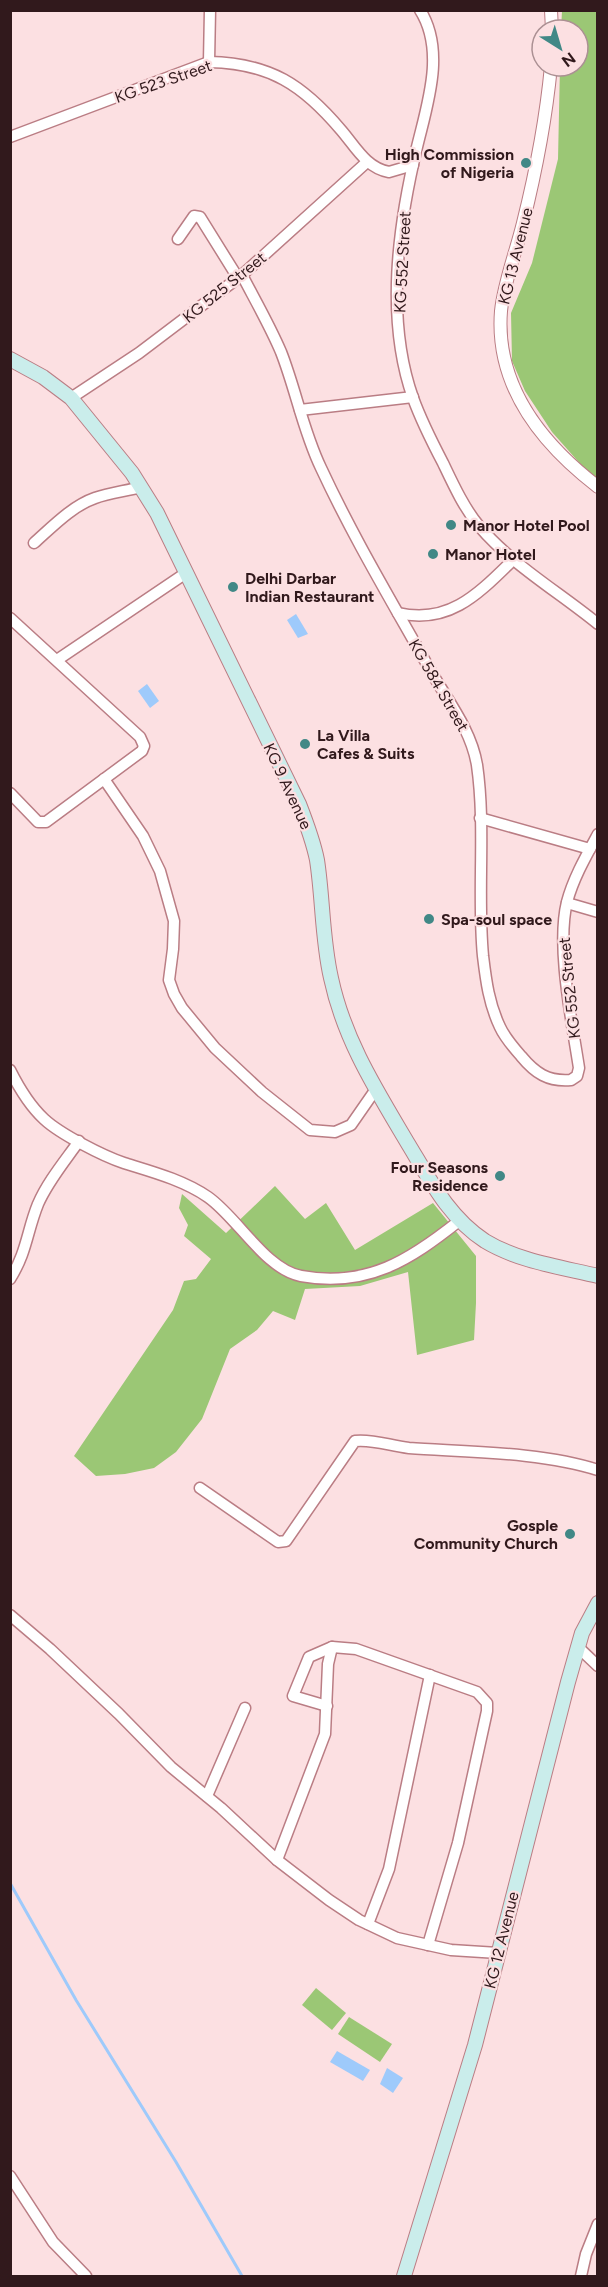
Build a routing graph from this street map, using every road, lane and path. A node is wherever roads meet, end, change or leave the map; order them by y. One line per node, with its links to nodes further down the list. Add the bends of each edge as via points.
1 (210, 10): 3 (street)
2 (420, 10): 7 (street, KG 552 Street, via 433,60)
3 (209, 62): 5 (street, KG 523 Street); 6 (street, KG 523 Street, via 236,63 284,78 317,104)
4 (549, 78): 14 (street, KG 13 Avenue, via 539,157 501,310 505,367 518,398 538,429 569,464)
5 (10, 137)
6 (367, 162): 7 (street, KG 523 Street, via 389,172); 9 (street, KG 525 Street)
7 (412, 165): 11 (street, KG 552 Street, via 397,277 399,333)
8 (178, 239): 9 (street, KG 584 Street, via 190,219 200,217)
9 (240, 276): 12 (street, KG 525 Street, via 139,353); 13 (street, KG 584 Street, via 280,351)
10 (10, 359): 12 (main road, KG 9 Avenue)
11 (413, 397): 13 (street); 17 (street, KG 552 Street, via 443,465 478,524)
12 (71, 398): 15 (main road, KG 9 Avenue)
13 (300, 410): 19 (street, KG 584 Street, via 321,468)
14 (597, 487)
15 (141, 488): 16 (street, via 86,502); 18 (main road, KG 9 Avenue)
16 (34, 543)
17 (514, 559): 19 (street, via 448,612 415,617); 21 (street, KG 552 Street)
18 (186, 573): 22 (street); 32 (main road, KG 9 Avenue, via 312,837 339,1014)
19 (398, 613): 25 (street, KG 584 Street, via 473,744)
20 (10, 618): 22 (street)
21 (597, 624)
22 (57, 660): 23 (street, via 144,741 142,751)
23 (104, 779): 24 (street, via 42,823); 32 (street, via 143,836 160,871 174,921 169,980 174,994 215,1048 310,1130 335,1132 351,1125)
24 (10, 793)
25 (480, 818): 27 (street); 31 (street, KG 584 Street, via 480,922 488,995 495,1015 507,1040 536,1073 563,1081)
26 (597, 834): 27 (street, KG 552 Street)
27 (590, 849): 28 (street, KG 552 Street)
28 (567, 903): 29 (street); 31 (street, KG 552 Street, via 563,943)
29 (597, 912)
30 (10, 1071): 33 (street, via 36,1112)
31 (577, 1076)
32 (376, 1089): 34 (main road, KG 9 Avenue)
33 (79, 1141): 34 (street, via 120,1162 171,1178 209,1198 271,1259 300,1276 337,1279 381,1271 424,1248); 36 (street, via 44,1191 22,1260)
34 (459, 1221): 35 (main road, KG 9 Avenue, via 485,1241 516,1256)
35 (597, 1276)
36 (10, 1279)
37 (597, 1470): 38 (street, via 549,1460 402,1447 370,1439 355,1441 286,1541 278,1542)
38 (200, 1488)
39 (597, 1603): 42 (main road, KG 12 Avenue)
40 (12, 1620): 47 (street, via 50,1648 171,1767)
41 (332, 1647): 44 (street, via 356,1649); 45 (street); 45 (street, via 309,1657 293,1696)
42 (578, 1647): 43 (street); 51 (main road, KG 12 Avenue)
43 (597, 1666)
44 (430, 1675): 49 (street, via 389,1869); 50 (street, via 477,1692 487,1702 487,1711 458,1843)
45 (327, 1706): 48 (street, via 325,1734)
46 (245, 1708): 47 (street)
47 (207, 1796): 48 (street)
48 (278, 1860): 49 (street, via 329,1900)
49 (368, 1924): 50 (street, via 397,1938)
50 (428, 1945): 51 (street)
51 (498, 1953): 55 (main road, KG 12 Avenue, via 475,2045)
52 (10, 2176): 54 (street, via 53,2242)
53 (597, 2224): 56 (street)
54 (86, 2277)
55 (404, 2277)
56 (581, 2277)

